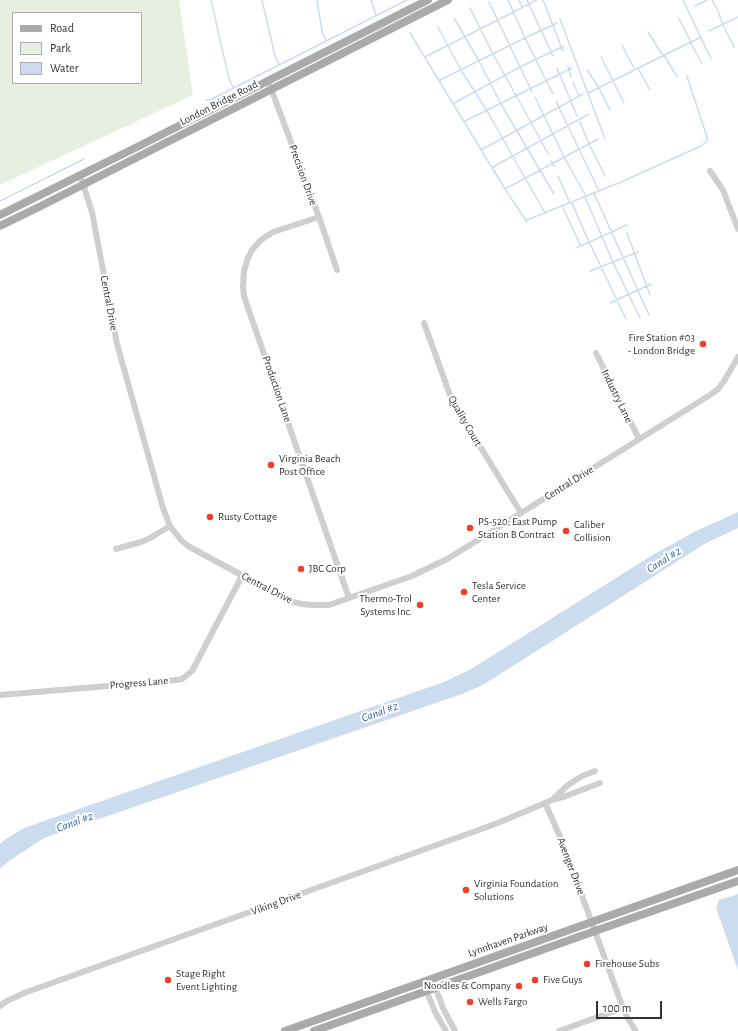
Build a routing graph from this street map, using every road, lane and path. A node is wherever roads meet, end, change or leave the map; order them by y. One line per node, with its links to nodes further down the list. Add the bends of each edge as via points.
1 (428, 0): 3 (main road, London Bridge Road)
2 (448, 0): 3 (main road, London Bridge Road)
3 (270, 85): 5 (main road, London Bridge Road); 6 (main road, London Bridge Road); 8 (street, Precision Drive)
4 (710, 171): 10 (street, via 723,190)
5 (80, 176): 6 (street, Central Drive); 7 (main road, London Bridge Road)
6 (83, 184): 9 (main road, London Bridge Road); 17 (street, Central Drive, via 92,212 117,344)
7 (0, 215)
8 (319, 217): 11 (street, Precision Drive); 20 (street, Production Lane, via 273,232 261,240 248,258 243,287)
9 (0, 226)
10 (738, 229)
11 (337, 270)
12 (424, 323): 16 (street, Quality Court, via 458,412)
13 (596, 353): 15 (street, Industry Lane)
14 (738, 357): 15 (street, Central Drive, via 718,389)
15 (639, 439): 16 (street, Central Drive)
16 (521, 513): 20 (street, Central Drive, via 431,567)
17 (170, 526): 18 (street, via 142,542); 19 (street, Central Drive, via 188,546)
18 (116, 549)
19 (242, 576): 20 (street, Central Drive, via 284,599 302,604 329,605); 21 (street, Progress Lane, via 192,671 182,678)
20 (349, 598)
21 (0, 695)
22 (595, 771): 24 (street, Viking Drive, via 568,785)
23 (600, 783): 24 (street, Viking Drive)
24 (552, 800): 25 (street, Viking Drive)
25 (545, 803): 28 (street, Avenger Drive, via 562,841); 33 (street, Viking Drive, via 498,824 24,993)
26 (738, 870): 28 (main road, Lynnhaven Parkway)
27 (738, 881): 28 (main road, Lynnhaven Parkway)
28 (593, 927): 29 (main road, Lynnhaven Parkway); 31 (main road, Lynnhaven Parkway); 34 (street, Avenger Drive)
29 (432, 978): 30 (main road, Lynnhaven Parkway); 31 (street)
30 (423, 982): 32 (street); 35 (main road, Lynnhaven Parkway)
31 (436, 988): 32 (main road, Lynnhaven Parkway); 38 (street)
32 (426, 991): 36 (main road, Lynnhaven Parkway); 37 (street)
33 (0, 1006)
34 (623, 1008): 39 (street); 40 (street, Avenger Drive)
35 (285, 1031)
36 (314, 1031)
37 (446, 1031)
38 (455, 1031)
39 (559, 1031)
40 (636, 1031)

